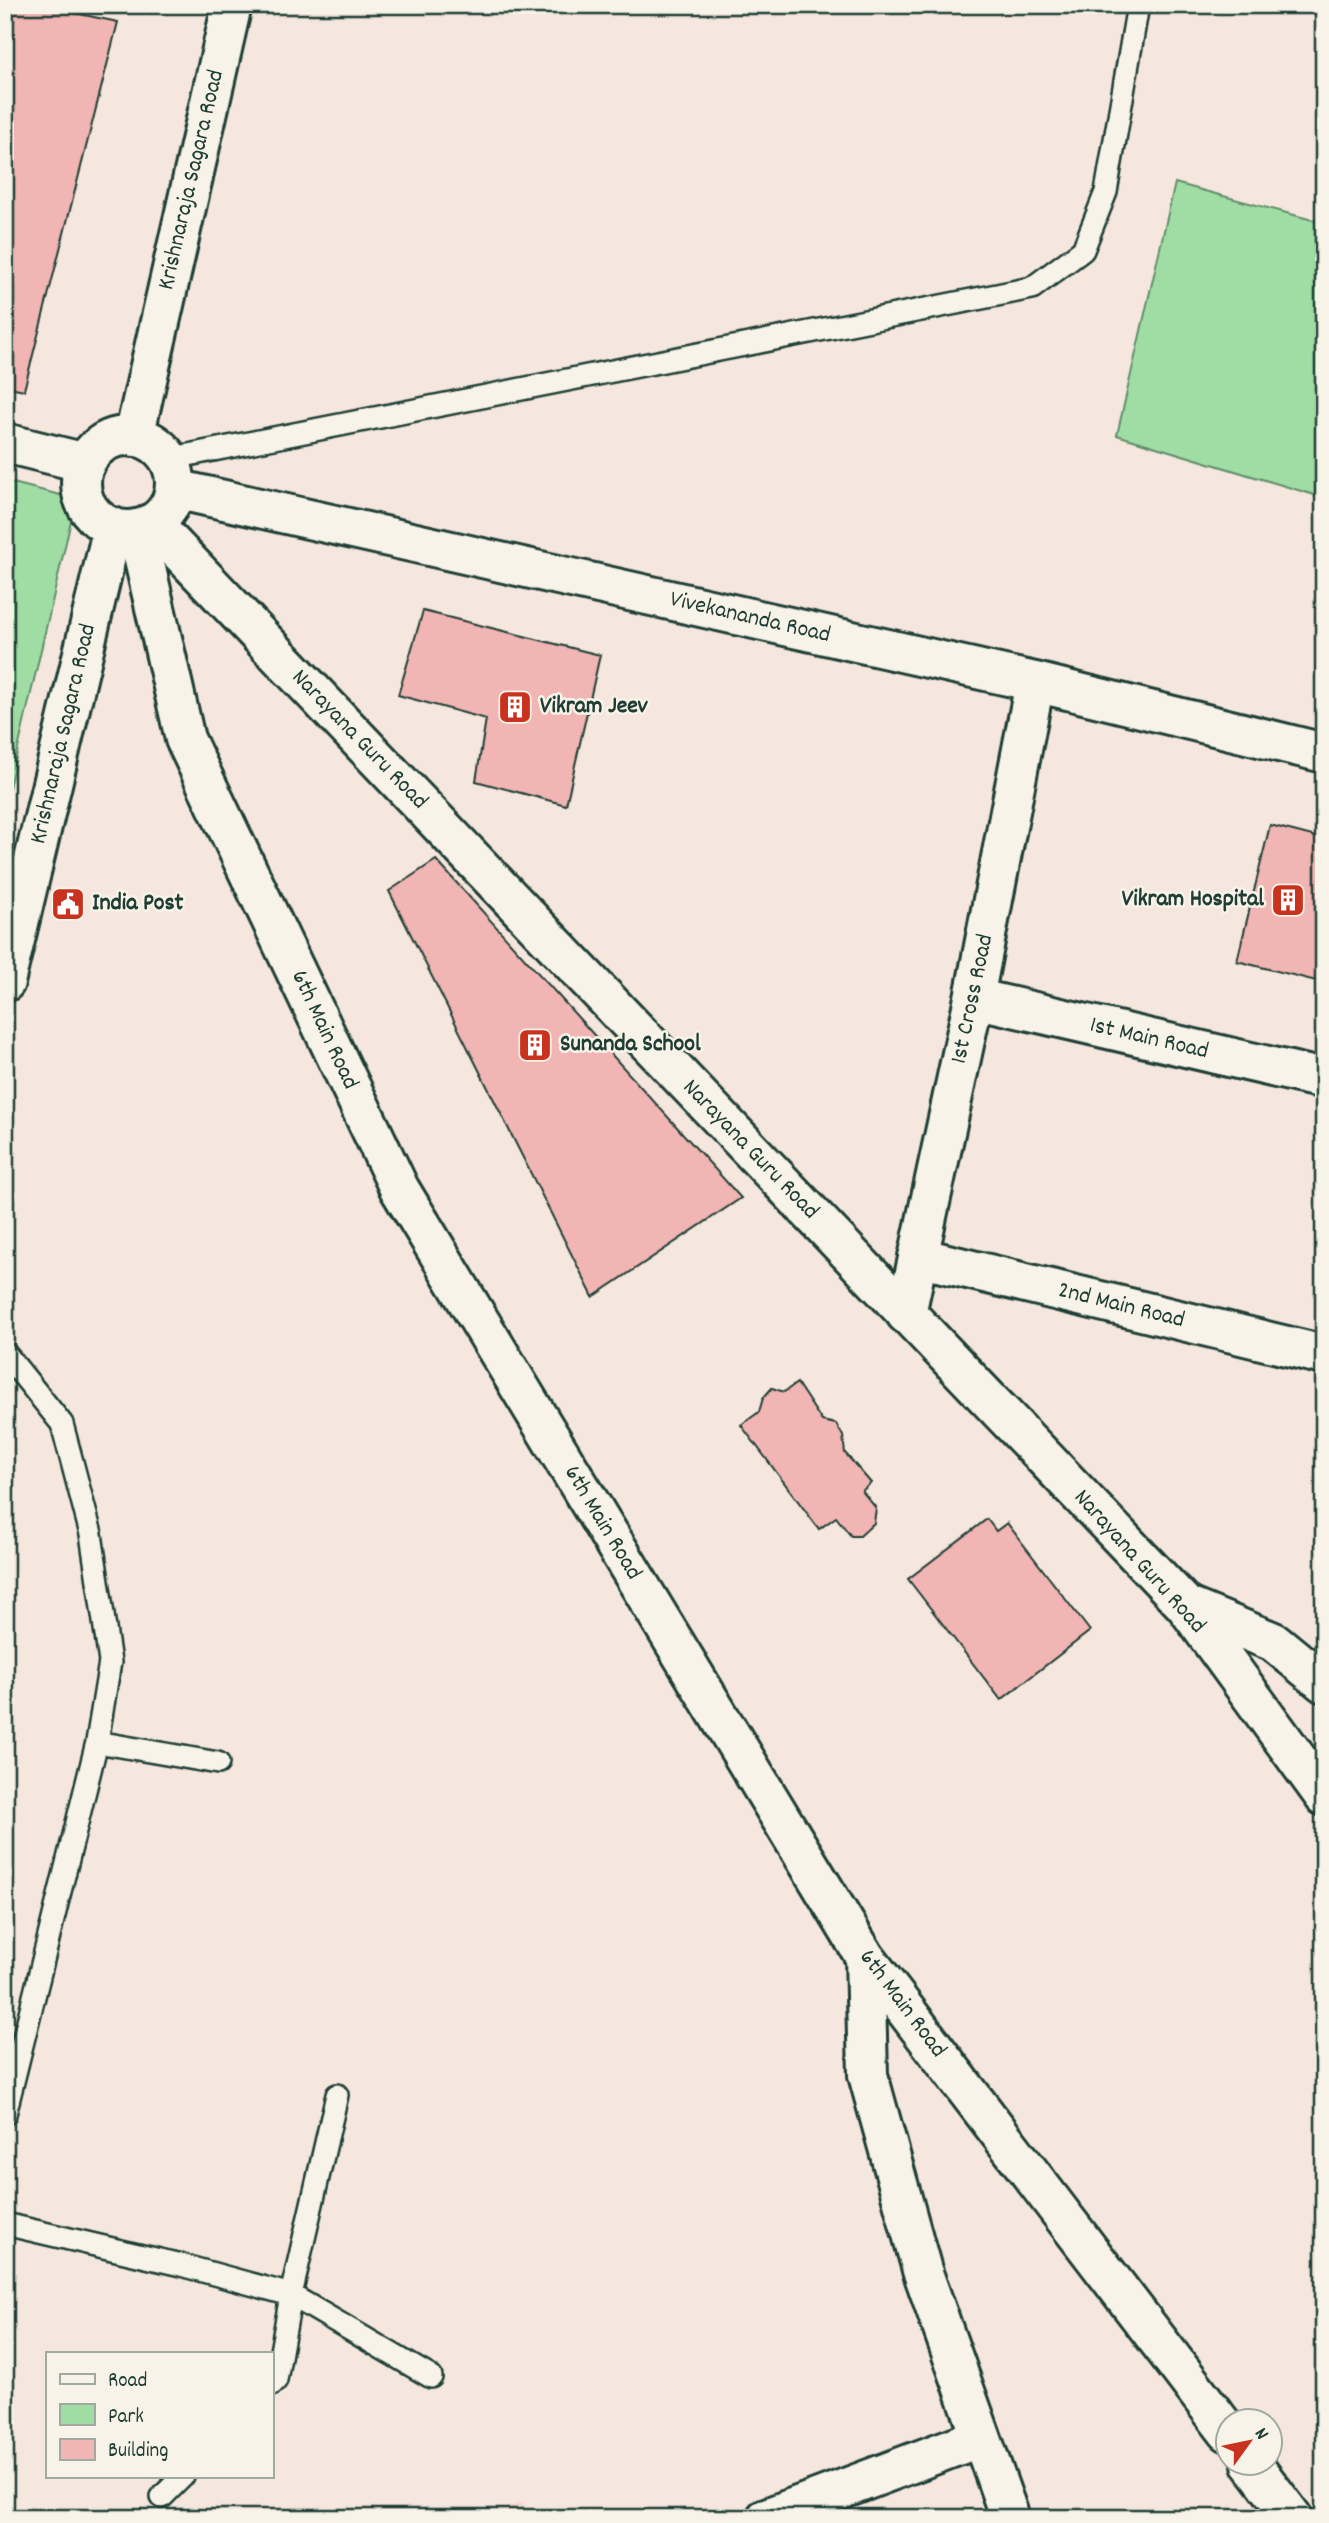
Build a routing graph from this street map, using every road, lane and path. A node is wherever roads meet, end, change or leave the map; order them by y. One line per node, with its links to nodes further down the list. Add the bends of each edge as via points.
1 (232, 5): 3 (street, Krishnaraja Sagara Road)
2 (1138, 5): 6 (lane, via 1106,192 1083,250 1032,288)
3 (134, 437): 5 (street, via 114,438 100,445); 6 (street, via 159,447)
4 (5, 443): 5 (street)
5 (86, 463): 7 (street, via 81,485 92,513)
6 (172, 474): 7 (street, via 170,504); 8 (street, Vivekananda Road)
7 (134, 526): 10 (street, Krishnaraja Sagara Road); 14 (street, Narayana Guru Road); 22 (street, 6th Main Road, via 185,739 399,1188)
8 (1035, 682): 9 (street, Vivekananda Road); 11 (street, 1st Cross Road)
9 (1324, 753)
10 (5, 982)
11 (974, 998): 12 (street, 1st Main Road); 13 (street, 1st Cross Road)
12 (1324, 1079)
13 (918, 1257): 14 (street, 1st Cross Road); 16 (street, 2nd Main Road)
14 (906, 1314): 17 (street, Narayana Guru Road)
15 (5, 1353): 19 (lane, via 62,1424 91,1534 110,1662)
16 (1324, 1355)
17 (1186, 1606): 18 (street, via 1274,1642); 21 (street, Narayana Guru Road)
18 (1324, 1683)
19 (97, 1742): 20 (lane); 24 (lane)
20 (218, 1763)
21 (1324, 1796)
22 (865, 1958): 29 (street, 6th Main Road); 30 (street, via 868,2075 922,2270)
23 (337, 2095): 26 (lane)
24 (5, 2114)
25 (5, 2224): 26 (lane)
26 (291, 2295): 27 (lane); 28 (lane)
27 (431, 2377)
28 (273, 2383)
29 (1214, 2415)
30 (981, 2437): 34 (street); 35 (street)
31 (181, 2478): 33 (lane)
32 (1263, 2478): 36 (street)
33 (162, 2497)
34 (766, 2518)
35 (1010, 2518)
36 (1293, 2518)

